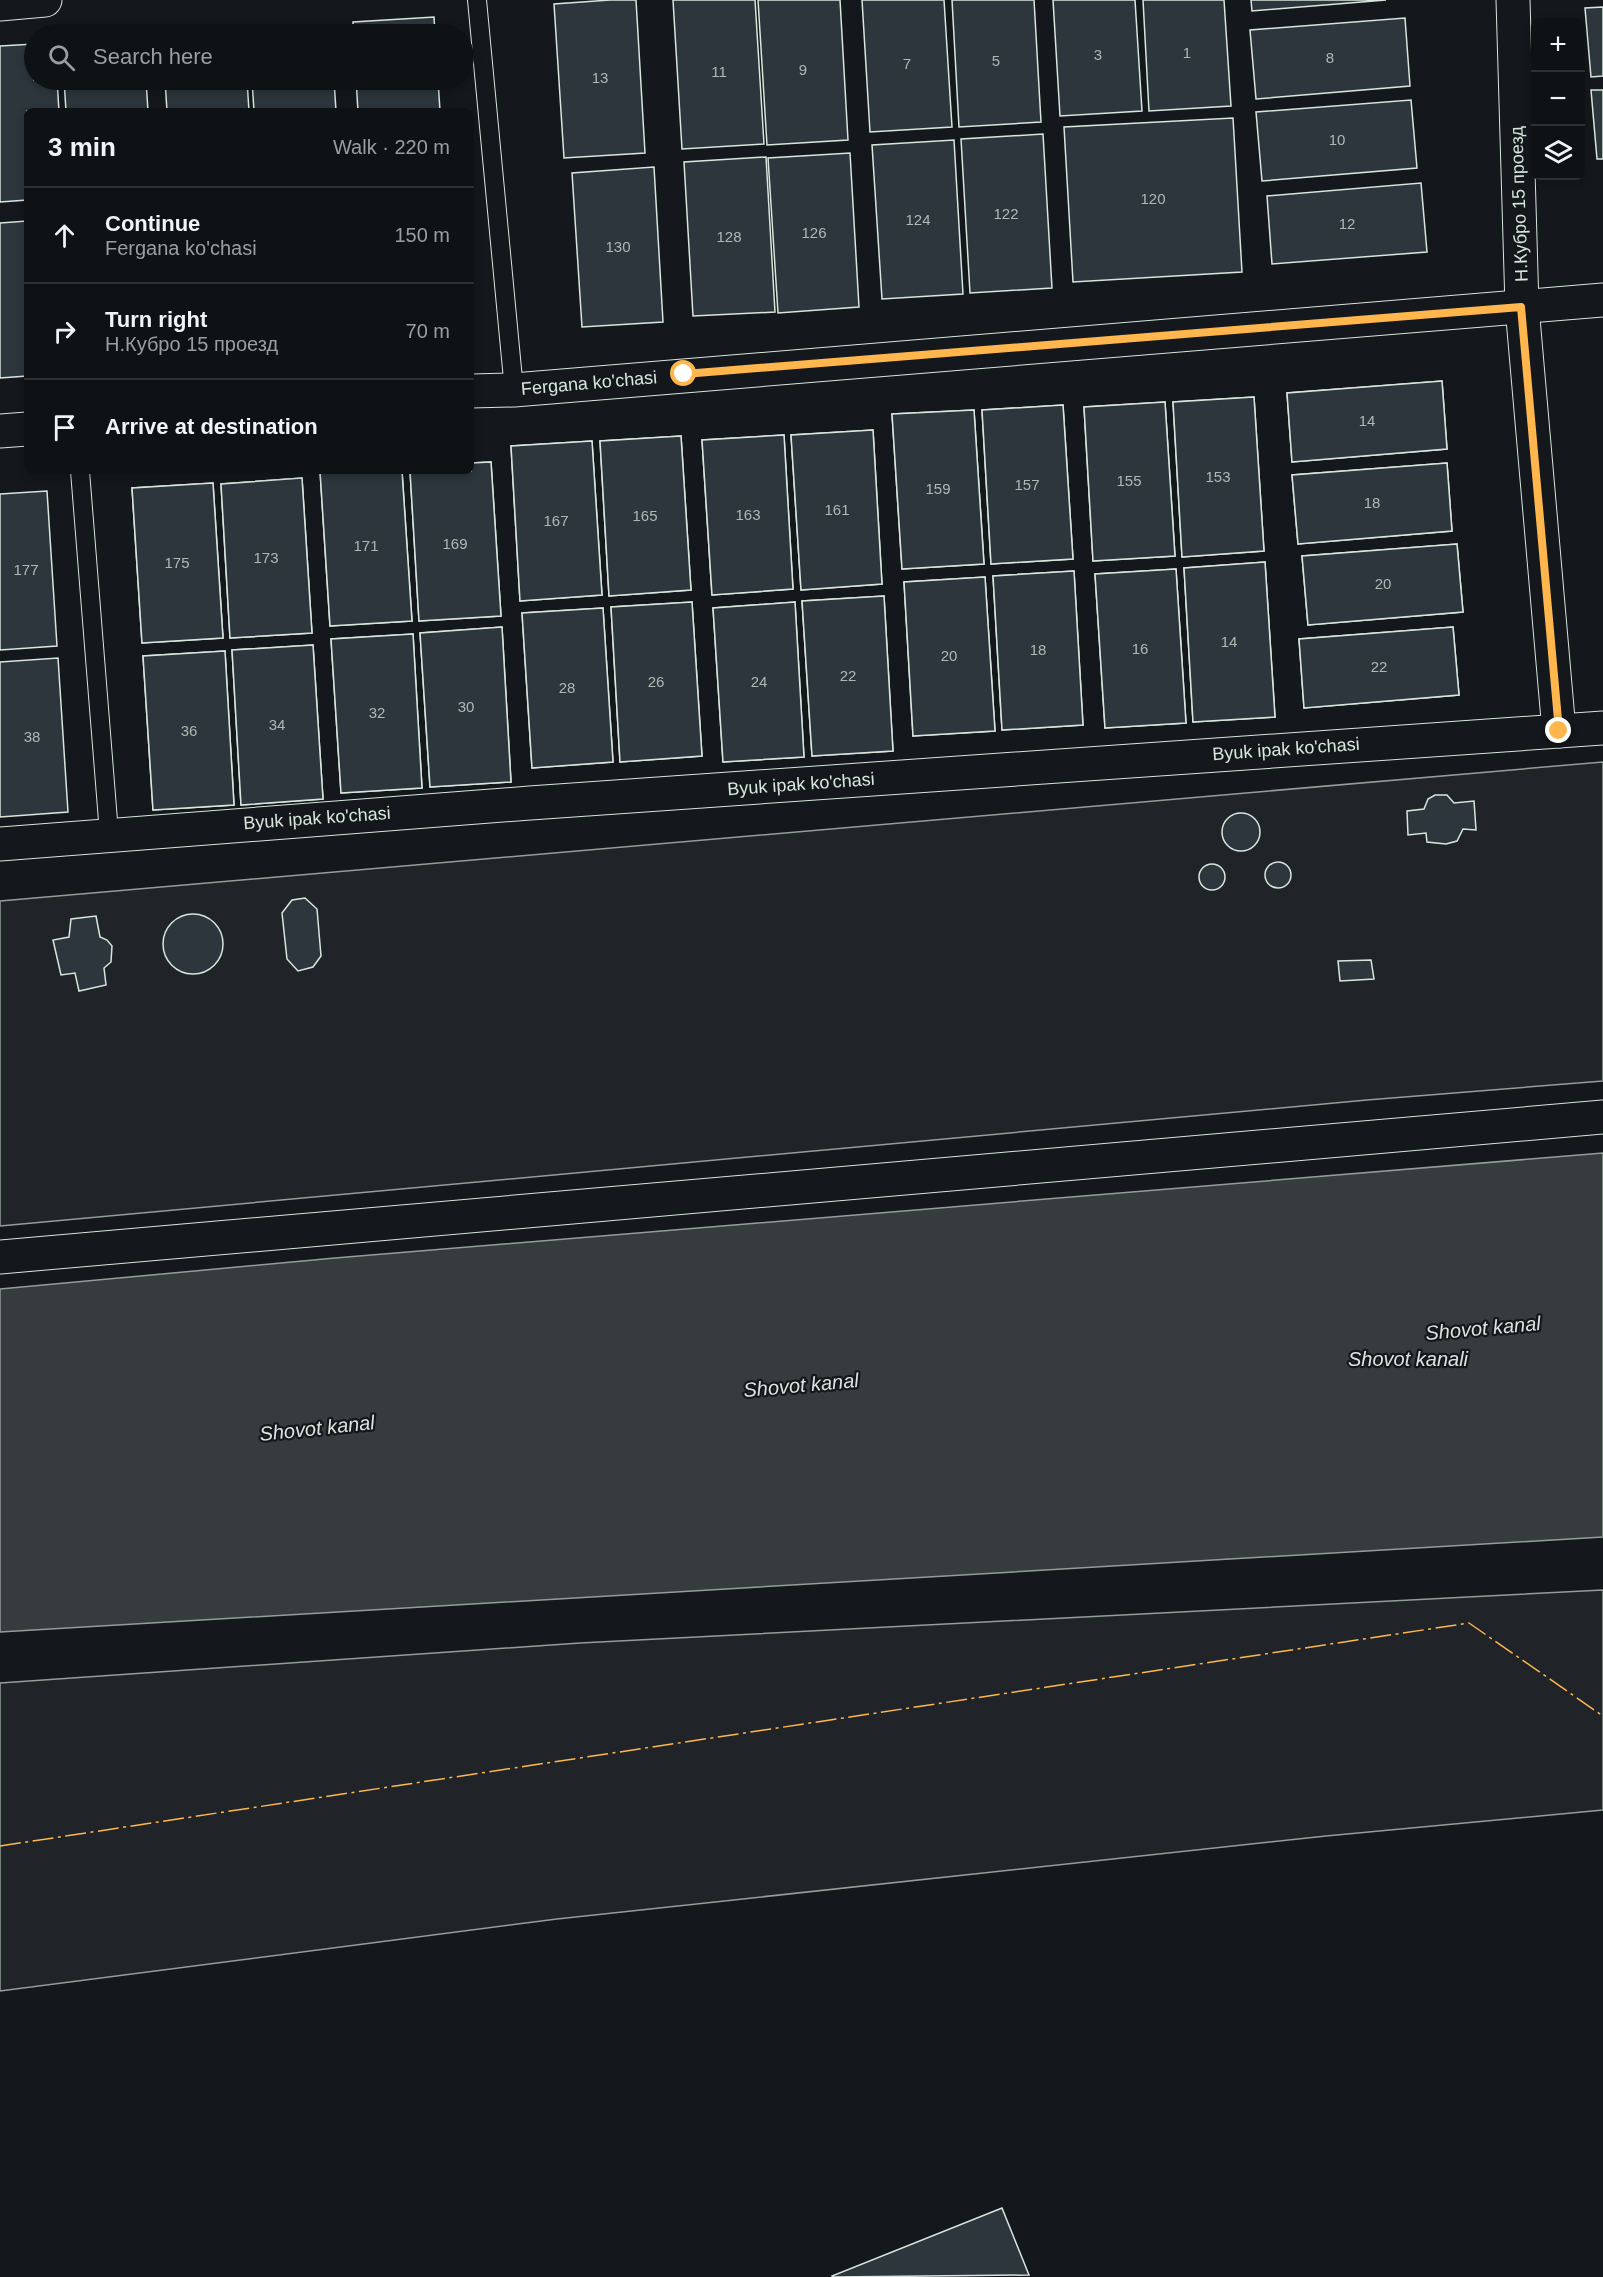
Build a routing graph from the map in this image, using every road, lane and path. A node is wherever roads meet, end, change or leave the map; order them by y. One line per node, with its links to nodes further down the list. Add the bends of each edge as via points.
1 (45, 0): 4 (street)
2 (477, 0): 7 (lane)
3 (1513, 0): 6 (street, Н.Кубро 15 проезд)
4 (0, 4)
5 (1603, 300): 6 (street, Fergana ko'chasi)
6 (1521, 307): 7 (street, Fergana ko'chasi); 13 (street, Н.Кубро 15 проезд)
7 (514, 390): 8 (street, Fergana ko'chasi)
8 (474, 391)
9 (24, 429): 10 (street)
10 (0, 431)
11 (80, 474): 14 (lane)
12 (1603, 728): 13 (street, Byuk ipak ko'chasi)
13 (1559, 731): 14 (street, Byuk ipak ko'chasi)
14 (109, 833): 15 (street, Byuk ipak ko'chasi)
15 (0, 844)
16 (1603, 1117): 17 (street)
17 (0, 1257)

